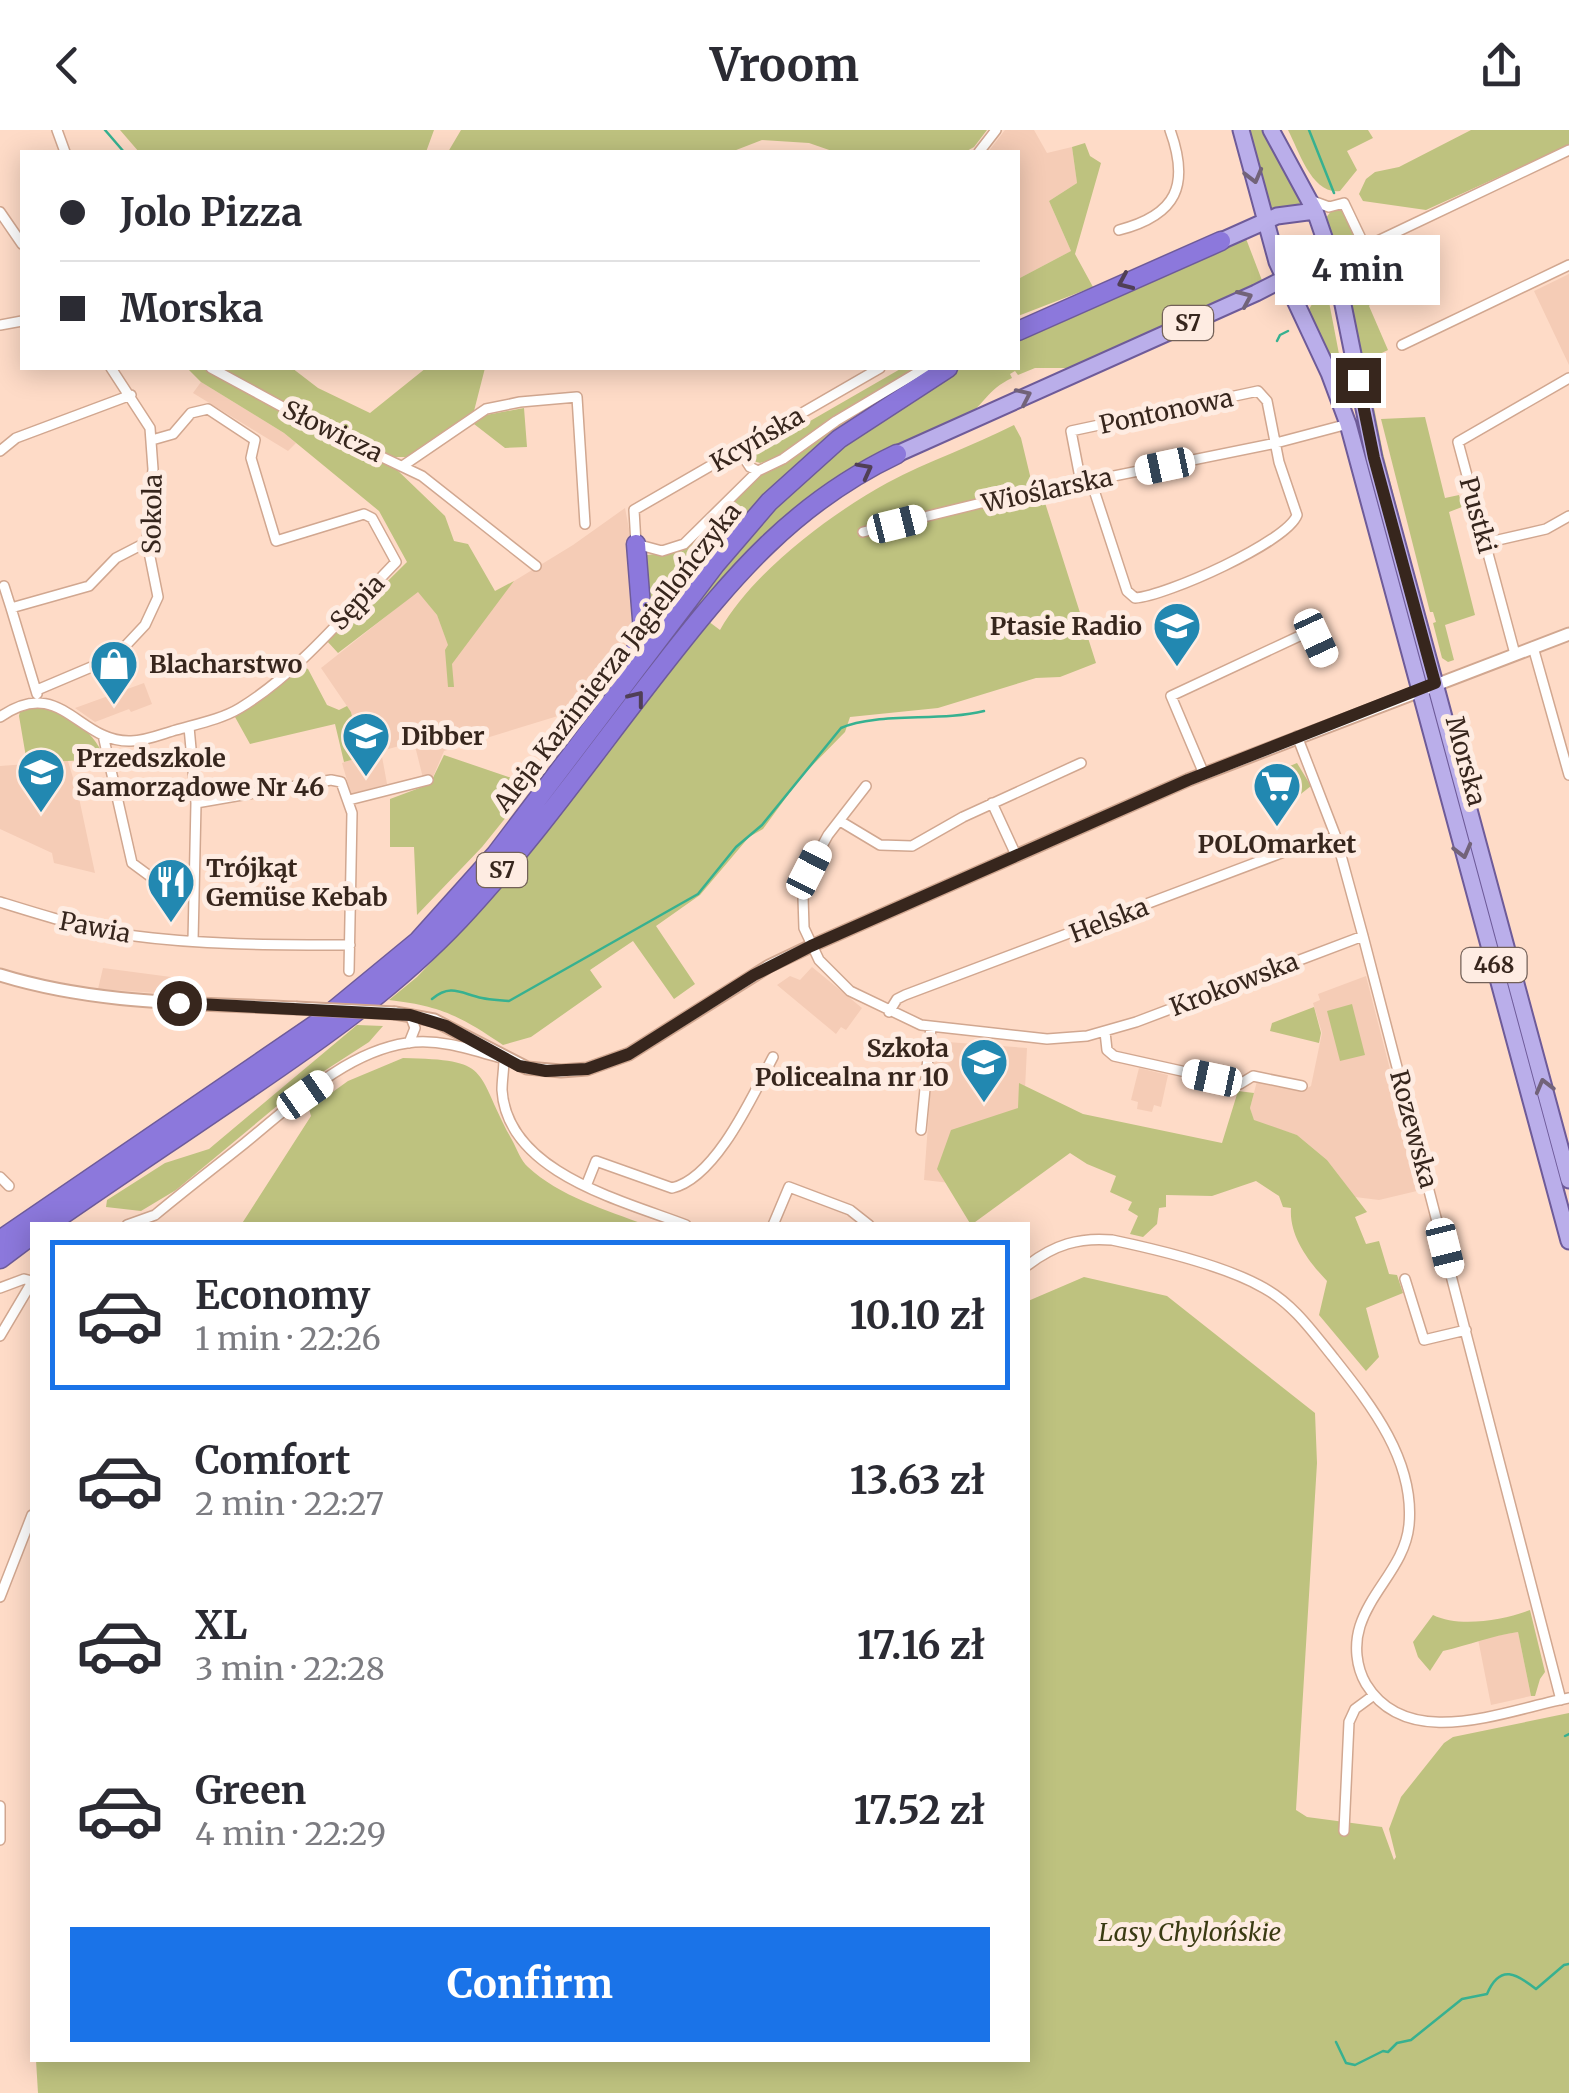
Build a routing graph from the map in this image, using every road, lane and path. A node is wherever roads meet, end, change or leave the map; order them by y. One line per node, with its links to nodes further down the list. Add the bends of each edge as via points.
1 (996, 130): 5 (street)
2 (1170, 130): 10 (street, via 1180,166 1176,193 1155,216)
3 (1242, 130): 9 (main road, Morska / 468, one-way to 9)
4 (1271, 130): 7 (main road, Morska / 468)
5 (980, 150)
6 (1569, 150): 7 (street, via 1365,247 1344,203)
7 (1318, 210): 9 (main road); 13 (main road, Morska / 468)
8 (0, 212): 11 (street)
9 (1265, 222): 12 (main road, S7); 15 (main road, Morska / 468)
10 (1120, 230)
11 (20, 241)
12 (1221, 241): 16 (highway, S7, one-way to 16)
13 (1328, 246): 15 (main road, Aleja Kazimierza Jagiellończyka); 49 (main road, Morska / 468)
14 (1569, 265): 19 (street)
15 (1284, 280): 27 (main road, Morska / 468); 32 (main road, Aleja Kazimierza Jagiellończyka / S7, one-way to 15)
16 (1067, 308): 17 (highway); 18 (highway, S7)
17 (1020, 319)
18 (1020, 330)
19 (1402, 345)
20 (112, 370): 26 (street, Sokola)
21 (215, 370): 33 (street, Słowicza)
22 (877, 370): 30 (street, Kcyńska)
23 (922, 370): 34 (street)
24 (945, 370): 58 (highway, Aleja Kazimierza Jagiellończyka / S7, via 838,439 769,502)
25 (1569, 378): 41 (street, Pustki, via 1458,442)
26 (131, 396): 28 (street, Sokola); 31 (street, via 16,438)
27 (1348, 424): 29 (street, Wioślarska); 49 (main road, Morska / 468)
28 (152, 440): 39 (street, Sokola); 54 (street, Sępia, via 174,434 191,413 208,409 255,440 251,458 276,540 364,514 396,562 248,702)
29 (1276, 443): 35 (street, Wioślarska); 35 (street, Pontonowa, via 1265,398 1255,392 1071,432); 35 (street, via 1298,515 1292,527 1195,581 1140,598 1127,591)
30 (740, 450): 34 (street); 40 (street, Kcyńska, via 634,510)
31 (0, 451)
32 (897, 454): 92 (highway, Aleja Kazimierza Jagiellończyka / S7, one-way to 32, via 337,1028 399,978 497,876 743,567 813,503)
33 (404, 465): 37 (street, Słowicza, via 480,411 577,397); 42 (street, Słowicza)
34 (758, 471): 40 (street, via 684,544 662,550)
35 (1086, 482): 38 (street, Wioślarska)
36 (1569, 516): 41 (street, via 1546,529)
37 (586, 524)
38 (863, 532)
39 (147, 542): 44 (street, via 116,558 89,586); 50 (street, Sokola, via 158,597 145,625 115,657)
40 (636, 544): 58 (highway, via 640,644 589,716)
41 (1485, 544): 47 (street, Pustki)
42 (536, 566)
43 (4, 586): 44 (street)
44 (11, 608): 50 (street)
45 (1569, 634): 46 (street)
46 (1533, 647): 47 (street); 55 (street)
47 (1515, 654): 49 (street)
48 (1325, 656): 60 (street, via 1314,634 1306,633 1170,696)
49 (1428, 686): 57 (street); 88 (main road, Morska / 468, one-way to 49); 100 (main road, Morska / 468, one-way to 100)
50 (37, 690): 51 (street)
51 (36, 702): 52 (street); 56 (street, Sępia, via 65,710)
52 (0, 716)
53 (1569, 724): 55 (street)
54 (189, 726): 56 (street, Sępia, via 138,740); 65 (street)
55 (1556, 728): 61 (street)
56 (103, 734): 70 (street, via 132,863 151,877)
57 (1298, 736): 60 (street); 68 (street, Rozewska)
58 (569, 761): 99 (highway, Aleja Kazimierza Jagiellończyka / S7, via 468,888 363,989)
59 (1081, 763): 66 (street)
60 (1204, 774): 69 (street)
61 (1569, 775)
62 (428, 780): 64 (street)
63 (866, 786): 67 (street)
64 (349, 800): 65 (street, via 336,780); 74 (street)
65 (196, 802): 70 (street)
66 (992, 803): 67 (street, via 904,847 870,841); 69 (street)
67 (840, 821): 75 (street, via 806,880 804,928)
68 (1336, 837): 72 (street, Rozewska); 78 (street, Helska, via 905,995)
69 (1016, 855): 75 (street)
70 (194, 878): 73 (street)
71 (0, 902): 73 (street, Pawia, via 94,929)
72 (1364, 936): 81 (street, Krokowska); 107 (street, Rozewska)
73 (193, 942): 74 (street, Pawia)
74 (350, 945): 76 (street)
75 (811, 946): 78 (street, Krokowska, via 850,991); 84 (street, via 600,1067 536,1070)
76 (349, 971)
77 (0, 975): 79 (street, bridge, via 102,998)
78 (889, 1012): 80 (street, Krokowska)
79 (410, 1015): 82 (street, via 416,1028); 84 (street, via 446,1026)
80 (931, 1027): 81 (street, Krokowska, via 1047,1039); 86 (street)
81 (1104, 1032): 85 (street, via 1106,1050 1114,1056 1240,1084 1253,1076)
82 (409, 1042): 84 (street); 91 (street, via 373,1052 328,1078)
83 (773, 1057): 90 (street, via 742,1115 695,1178 672,1188 596,1161)
84 (504, 1059): 90 (street, via 503,1096 520,1136 546,1164)
85 (1302, 1086)
86 (921, 1130)
87 (0, 1177): 89 (street)
88 (1569, 1180)
89 (10, 1186)
90 (586, 1186): 95 (street)
91 (155, 1215): 93 (street); 94 (street)
92 (52, 1222)
93 (135, 1222)
94 (150, 1222)
95 (678, 1222)
96 (774, 1222): 97 (street, via 789,1187)
97 (865, 1222)
98 (30, 1237): 101 (highway)
99 (0, 1240)
100 (1569, 1241)
101 (0, 1259)
102 (1030, 1265): 111 (street, via 1066,1243 1092,1238 1232,1274 1286,1303 1342,1368 1382,1424 1409,1495 1404,1551 1358,1634 1359,1667)
103 (1405, 1278): 107 (street, via 1424,1340)
104 (30, 1280): 106 (street)
105 (30, 1284): 108 (street)
106 (0, 1288)
107 (1466, 1330): 112 (street, Rozewska)
108 (0, 1336)
109 (30, 1520): 110 (street)
110 (0, 1597)
111 (1374, 1695): 112 (street, via 1398,1715 1431,1724); 114 (street, via 1355,1708 1349,1722)
112 (1565, 1699)
113 (0, 1806): 115 (street)
114 (1344, 1831)
115 (0, 1840)

